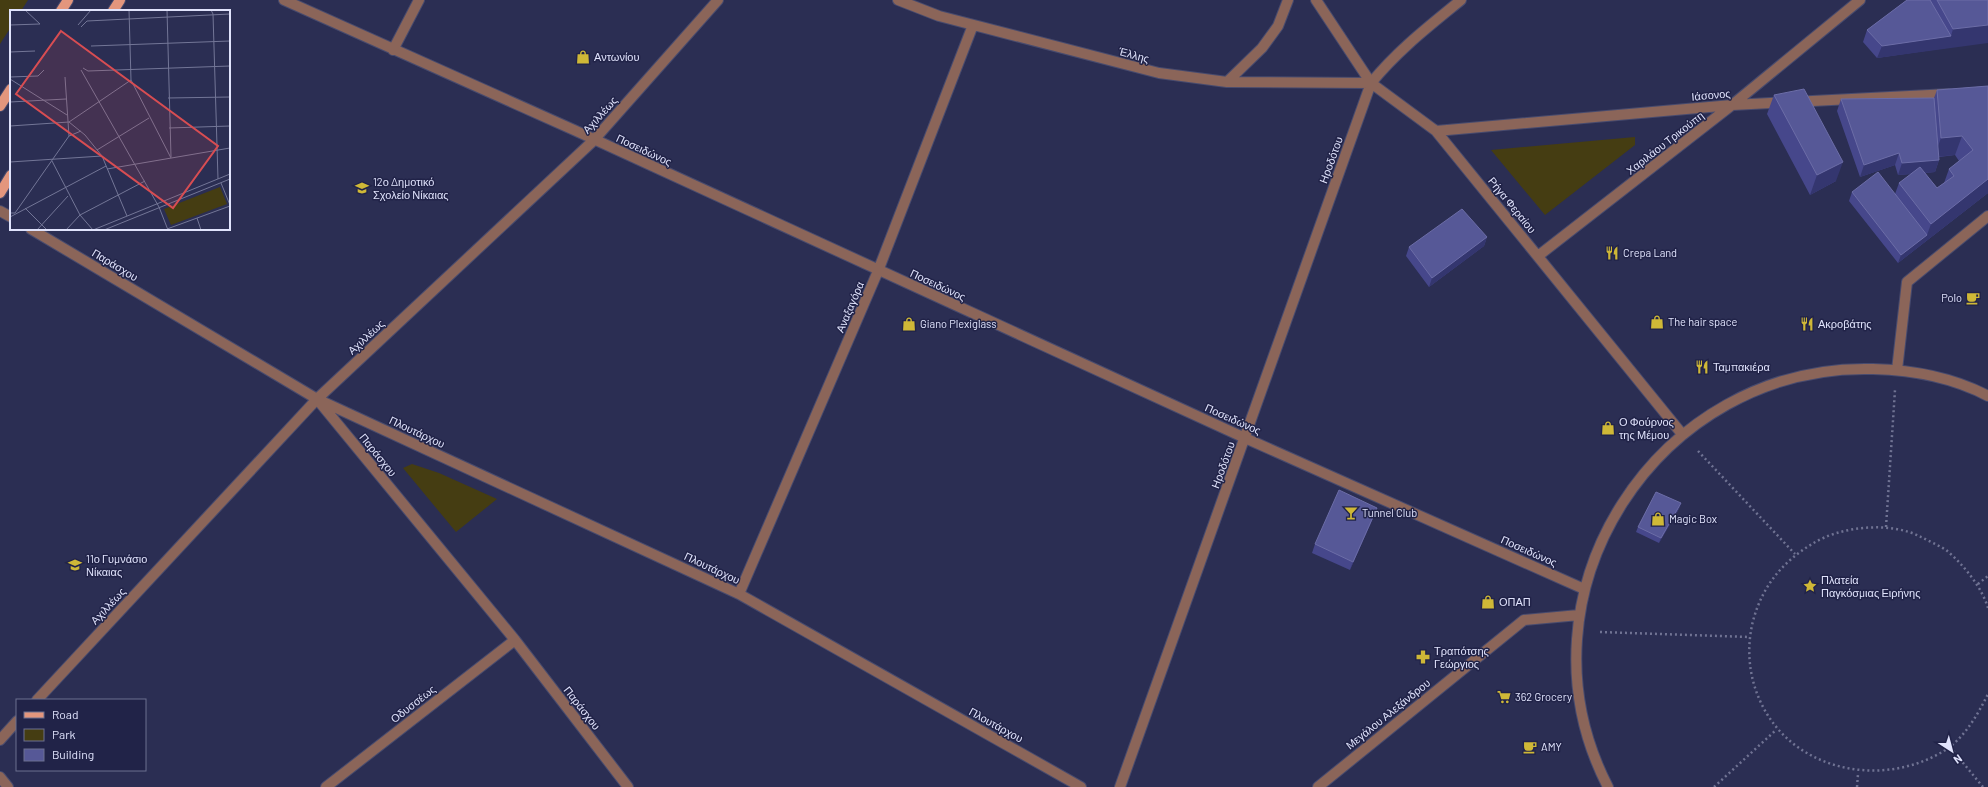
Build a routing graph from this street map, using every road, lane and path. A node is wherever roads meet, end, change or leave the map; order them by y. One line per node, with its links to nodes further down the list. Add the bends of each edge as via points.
1 (68, 0): 11 (main road)
2 (120, 0): 12 (main road)
3 (284, 0): 14 (street, Ποσειδώνος)
4 (419, 0): 14 (street)
5 (718, 0): 22 (street, Αχιλλέως)
6 (898, 0): 13 (street, Έλλης, via 938,16)
7 (1288, 0): 15 (street, via 1278,26 1262,48)
8 (1316, 0): 16 (street, Ρήγα Φεραίου)
9 (1461, 0): 16 (street, via 1390,60)
10 (1860, 0): 19 (street, Χαριλάου Τρικούπη)
11 (62, 10)
12 (114, 10)
13 (973, 25): 15 (street, Έλλης, via 1159,74); 30 (street, Αναξαγόρα)
14 (393, 50): 22 (street, Ποσειδώνος)
15 (1228, 82): 16 (street, Έλλης)
16 (1371, 83): 21 (street, Ρήγα Φεραίου); 35 (street, Ηροδότου)
17 (10, 91): 20 (main road)
18 (1957, 94): 19 (street, Ιάσονος)
19 (1732, 105): 21 (street, Ιάσονος); 29 (street, Χαριλάου Τρικούπη)
20 (0, 106)
21 (1436, 131): 29 (street, Ρήγα Φεραίου)
22 (593, 140): 30 (street, Ποσειδώνος); 33 (street, Αχιλλέως)
23 (10, 177): 24 (main road)
24 (0, 192)
25 (0, 211): 26 (street)
26 (10, 216)
27 (1988, 216): 31 (street, via 1907,282)
28 (33, 230): 33 (street, Παράσχου)
29 (1538, 256): 34 (street, Ρήγα Φεραίου)
30 (878, 271): 35 (street, Ποσειδώνος); 41 (street, Αναξαγόρα)
31 (1897, 370): 32 (street, via 1940,378); 34 (street, via 1851,368 1806,375 1769,386 1720,408); 36 (path)
32 (1988, 396)
33 (317, 399): 41 (street, Πλουτάρχου); 46 (street, Παράσχου); 48 (street, Αχιλλέως)
34 (1682, 434): 37 (path); 40 (street, via 1639,478 1606,530)
35 (1245, 438): 40 (street, Ποσειδώνος); 59 (street, Ηροδότου)
36 (1886, 528): 37 (path, via 1854,528 1823,537); 39 (path, via 1918,535 1946,550)
37 (1795, 554): 45 (path, via 1773,577 1757,606)
38 (1988, 576): 39 (path)
39 (1978, 584): 42 (path)
40 (1584, 589): 43 (street)
41 (739, 594): 58 (street, Πλουτάρχου)
42 (1988, 608)
43 (1579, 615): 44 (street); 60 (street, Μεγάλου Αλεξάνδρου, via 1524,620)
44 (1577, 631): 45 (path); 61 (street, via 1577,678 1584,724 1598,769)
45 (1749, 637): 50 (path, via 1750,670 1759,701)
46 (515, 640): 56 (street, Οδυσσέως); 57 (street, Παράσχου)
47 (1988, 694): 52 (path, via 1972,724)
48 (38, 699)
49 (16, 722): 51 (street)
50 (1776, 730): 53 (path, via 1800,751 1827,766); 62 (path)
51 (0, 740)
52 (1950, 747): 53 (path, via 1922,764 1891,773); 64 (path)
53 (1858, 774): 63 (path)
54 (0, 777): 55 (street)
55 (8, 787)
56 (326, 787)
57 (628, 787)
58 (1081, 787)
59 (1120, 787)
60 (1318, 787)
61 (1608, 787)
62 (1714, 787)
63 (1857, 787)
64 (1983, 787)

